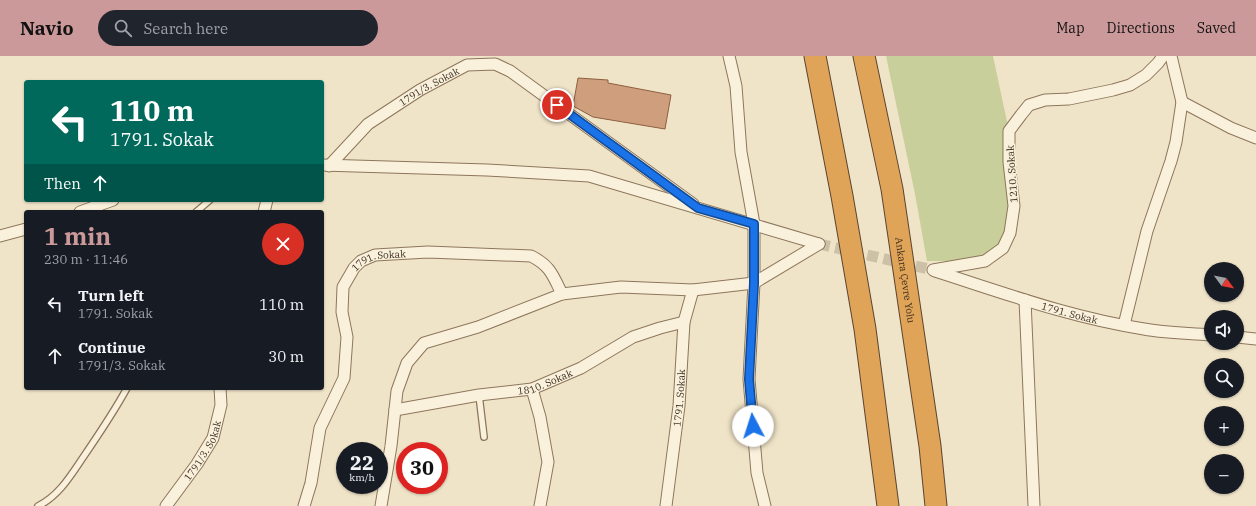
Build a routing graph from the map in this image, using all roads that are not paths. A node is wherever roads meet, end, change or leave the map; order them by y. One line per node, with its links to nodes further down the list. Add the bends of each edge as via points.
1 (729, 56): 14 (street, via 736,86 741,152)
2 (815, 56): 40 (highway, via 865,329)
3 (864, 56): 41 (highway, Ankara Çevre Yolu, via 892,189 930,446)
4 (1164, 56): 17 (street, 1210. Sokak, via 1146,75 1130,85 1029,105 1009,131 1009,162 1014,206 1010,232 1003,248 985,261)
5 (1171, 56): 6 (street)
6 (1182, 102): 7 (street); 23 (street, via 1176,142 1147,231)
7 (1256, 138)
8 (326, 165): 11 (street, via 589,176); 11 (street, 1791/3. Sokak, via 368,124 420,90 467,66 494,64 510,71)
9 (108, 202): 12 (street)
10 (208, 202): 13 (lane)
11 (698, 208): 14 (street)
12 (86, 210)
13 (198, 210)
14 (754, 224): 18 (street); 18 (street, via 819,244)
15 (24, 230): 16 (street)
16 (0, 236)
17 (933, 270): 21 (street, 1791. Sokak)
18 (754, 283): 19 (street); 39 (street, via 749,379 757,473)
19 (693, 290): 20 (street, via 621,287); 22 (street, 1791. Sokak)
20 (562, 294): 31 (street, via 478,327 424,343 407,363 397,391); 35 (street, 1791. Sokak, via 549,269 531,256 428,252 375,256 361,261 343,286 342,312 347,337 344,378 320,428 311,483)
21 (1025, 300): 23 (street, 1791. Sokak, via 1095,320); 42 (street)
22 (684, 322): 27 (street, 1810. Sokak, via 633,337 581,368); 38 (street, 1791. Sokak, via 680,406)
23 (1124, 325): 24 (street, 1791. Sokak, via 1145,330)
24 (1204, 334)
25 (1244, 338): 26 (street)
26 (1256, 339)
27 (532, 389): 30 (street, 1810. Sokak); 37 (street, via 548,462)
28 (126, 390): 33 (lane, via 103,429 63,485)
29 (220, 390): 34 (street, 1791/3. Sokak, via 221,405 213,438)
30 (479, 395): 31 (street, 1810. Sokak); 32 (lane)
31 (395, 410): 36 (street)
32 (484, 438)
33 (38, 506)
34 (166, 506)
35 (304, 506)
36 (381, 506)
37 (540, 506)
38 (666, 506)
39 (765, 506)
40 (888, 506)
41 (936, 506)
42 (1034, 506)

